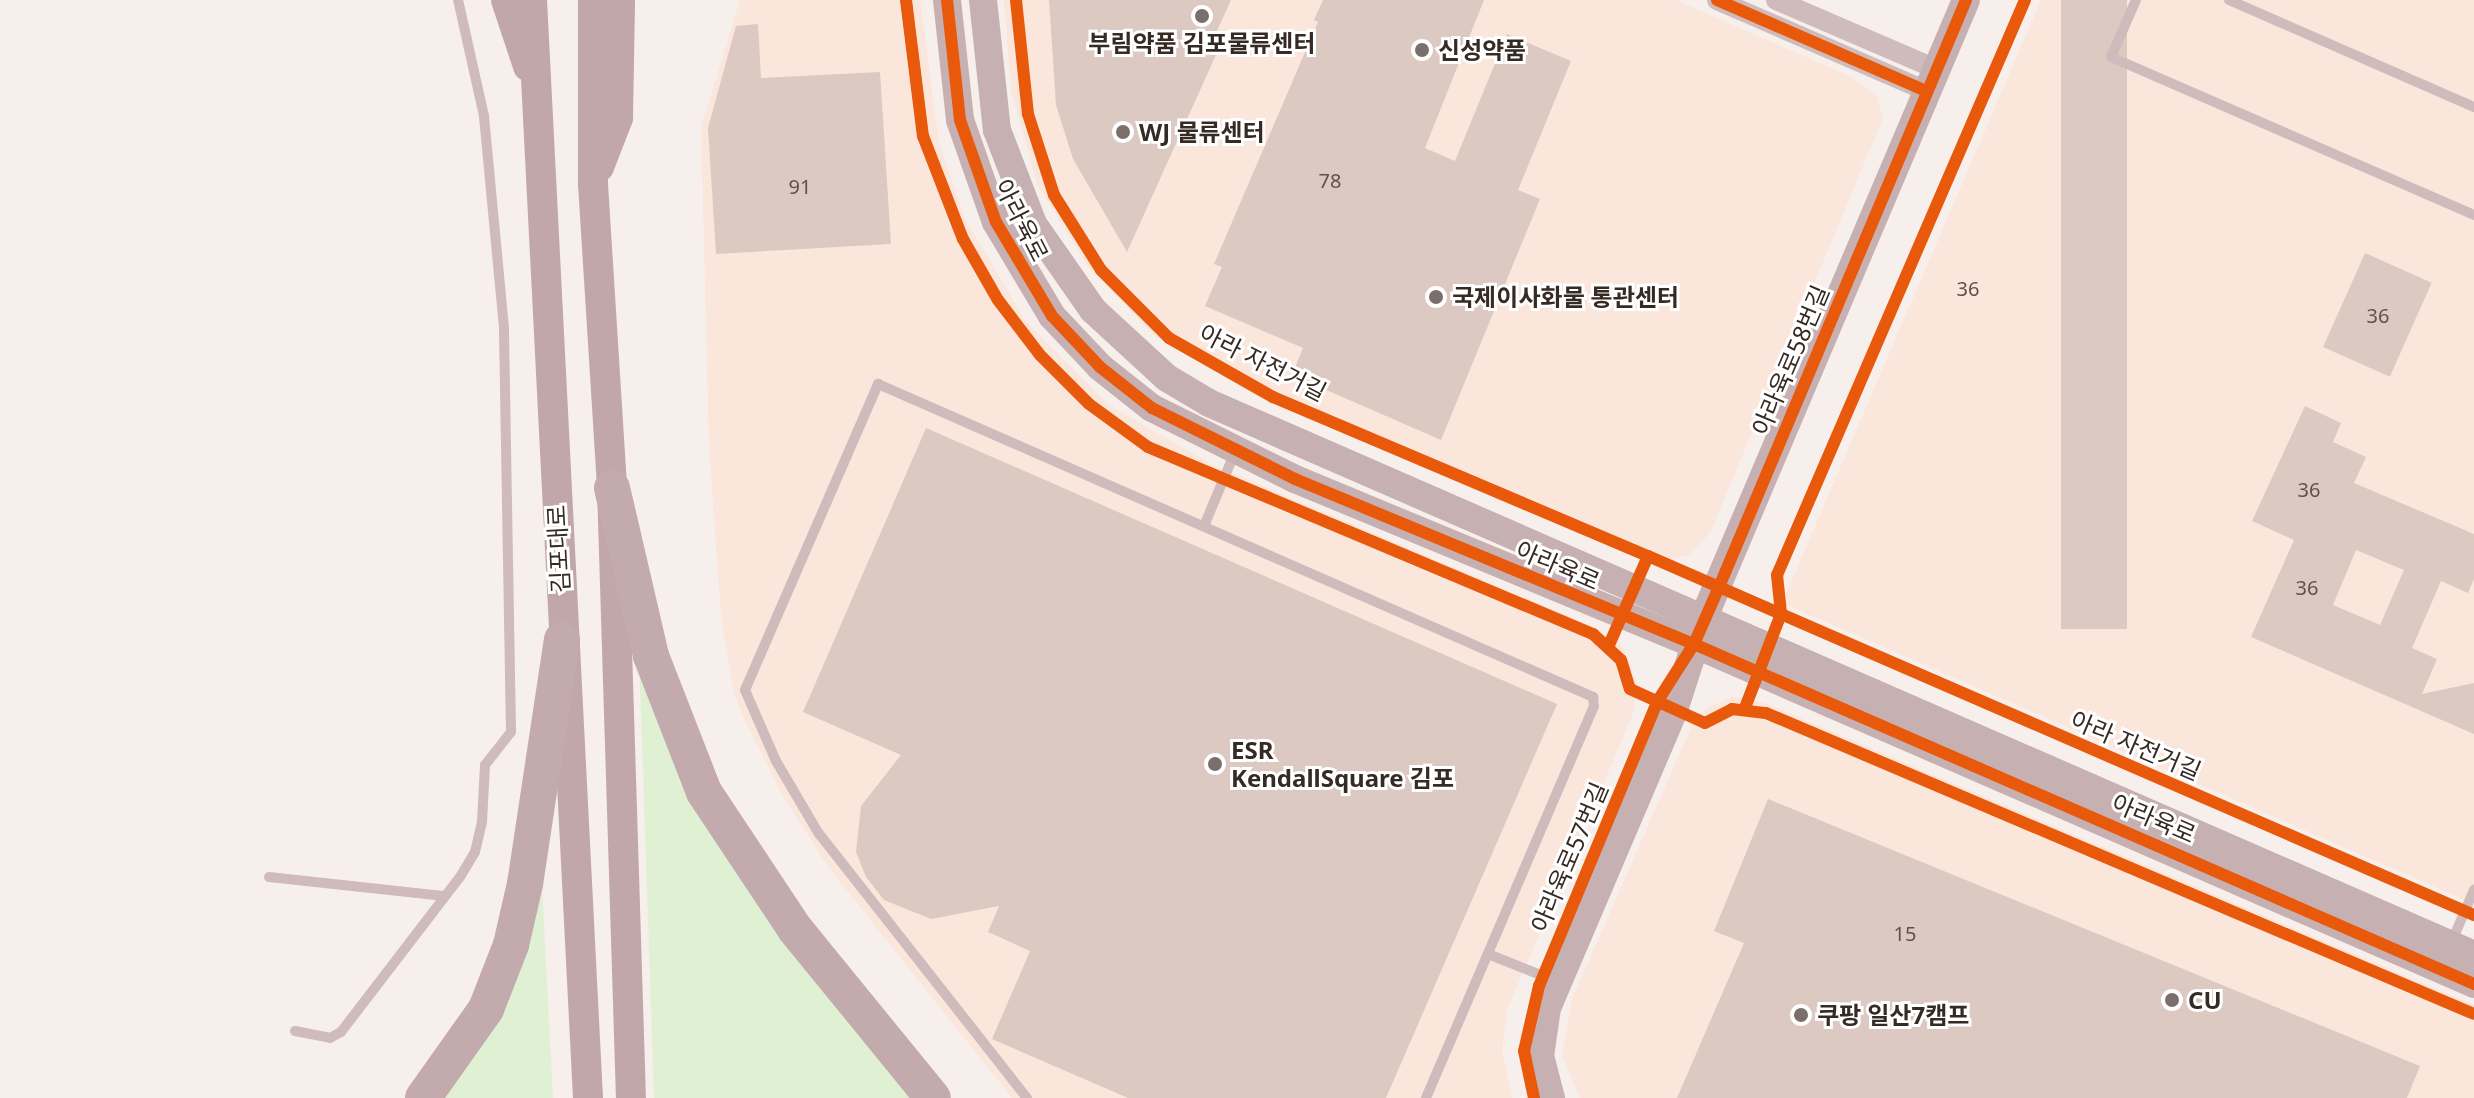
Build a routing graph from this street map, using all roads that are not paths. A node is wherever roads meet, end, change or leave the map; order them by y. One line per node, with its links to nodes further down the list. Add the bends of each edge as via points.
1 (458, 0): 26 (lane, via 486,126 504,328 503,495 513,716 511,732 485,765 475,852)
2 (506, 0): 14 (main road, via 516,43)
3 (532, 0): 14 (main road, 김포대로)
4 (593, 0): 16 (main road)
5 (620, 0): 16 (main road, via 618,118)
6 (947, 0): 18 (street, 아라육로, via 965,140 996,222 1032,287 1078,346 1126,390)
7 (983, 0): 21 (street, 아라육로, via 991,98 1018,192 1072,284 1132,350 1209,403)
8 (1717, 0): 13 (street)
9 (1776, 0): 13 (street)
10 (1966, 0): 13 (street, 아라육로58번길)
11 (2136, 0): 17 (lane, via 2111,57)
12 (2229, 0): 15 (lane)
13 (1931, 80): 21 (street, 아라육로58번길)
14 (537, 82): 22 (main road, 김포대로)
15 (2474, 107)
16 (593, 184): 19 (main road)
17 (2474, 215)
18 (1235, 452): 20 (lane); 23 (street, 아라육로)
19 (612, 488): 34 (main road); 35 (highway, via 651,656 704,792 795,929)
20 (1204, 526): 27 (lane, via 1593,697 1594,706); 36 (lane, via 878,384 745,690 776,761 819,834)
21 (1704, 617): 23 (street, 아라육로58번길); 28 (street, 아라육로)
22 (562, 640): 32 (highway, via 511,945 486,1009); 33 (main road, 김포대로)
23 (1694, 644): 28 (street, 아라육로); 29 (street, 아라육로57번길, via 1657,702); 39 (street, 아라육로57번길, via 1674,710 1547,1008 1540,1056)
24 (269, 877): 26 (lane)
25 (2474, 890): 28 (lane)
26 (445, 896): 31 (lane, via 341,1032 330,1038)
27 (1488, 954): 29 (lane); 37 (lane)
28 (2455, 956): 30 (street, 아라육로)
29 (1543, 976): 38 (street, 아라육로57번길, via 1526,1029 1526,1072)
30 (2474, 984)
31 (295, 1031)
32 (423, 1098)
33 (588, 1098)
34 (631, 1098)
35 (933, 1098)
36 (1027, 1098)
37 (1426, 1098)
38 (1534, 1098)
39 (1551, 1098)

